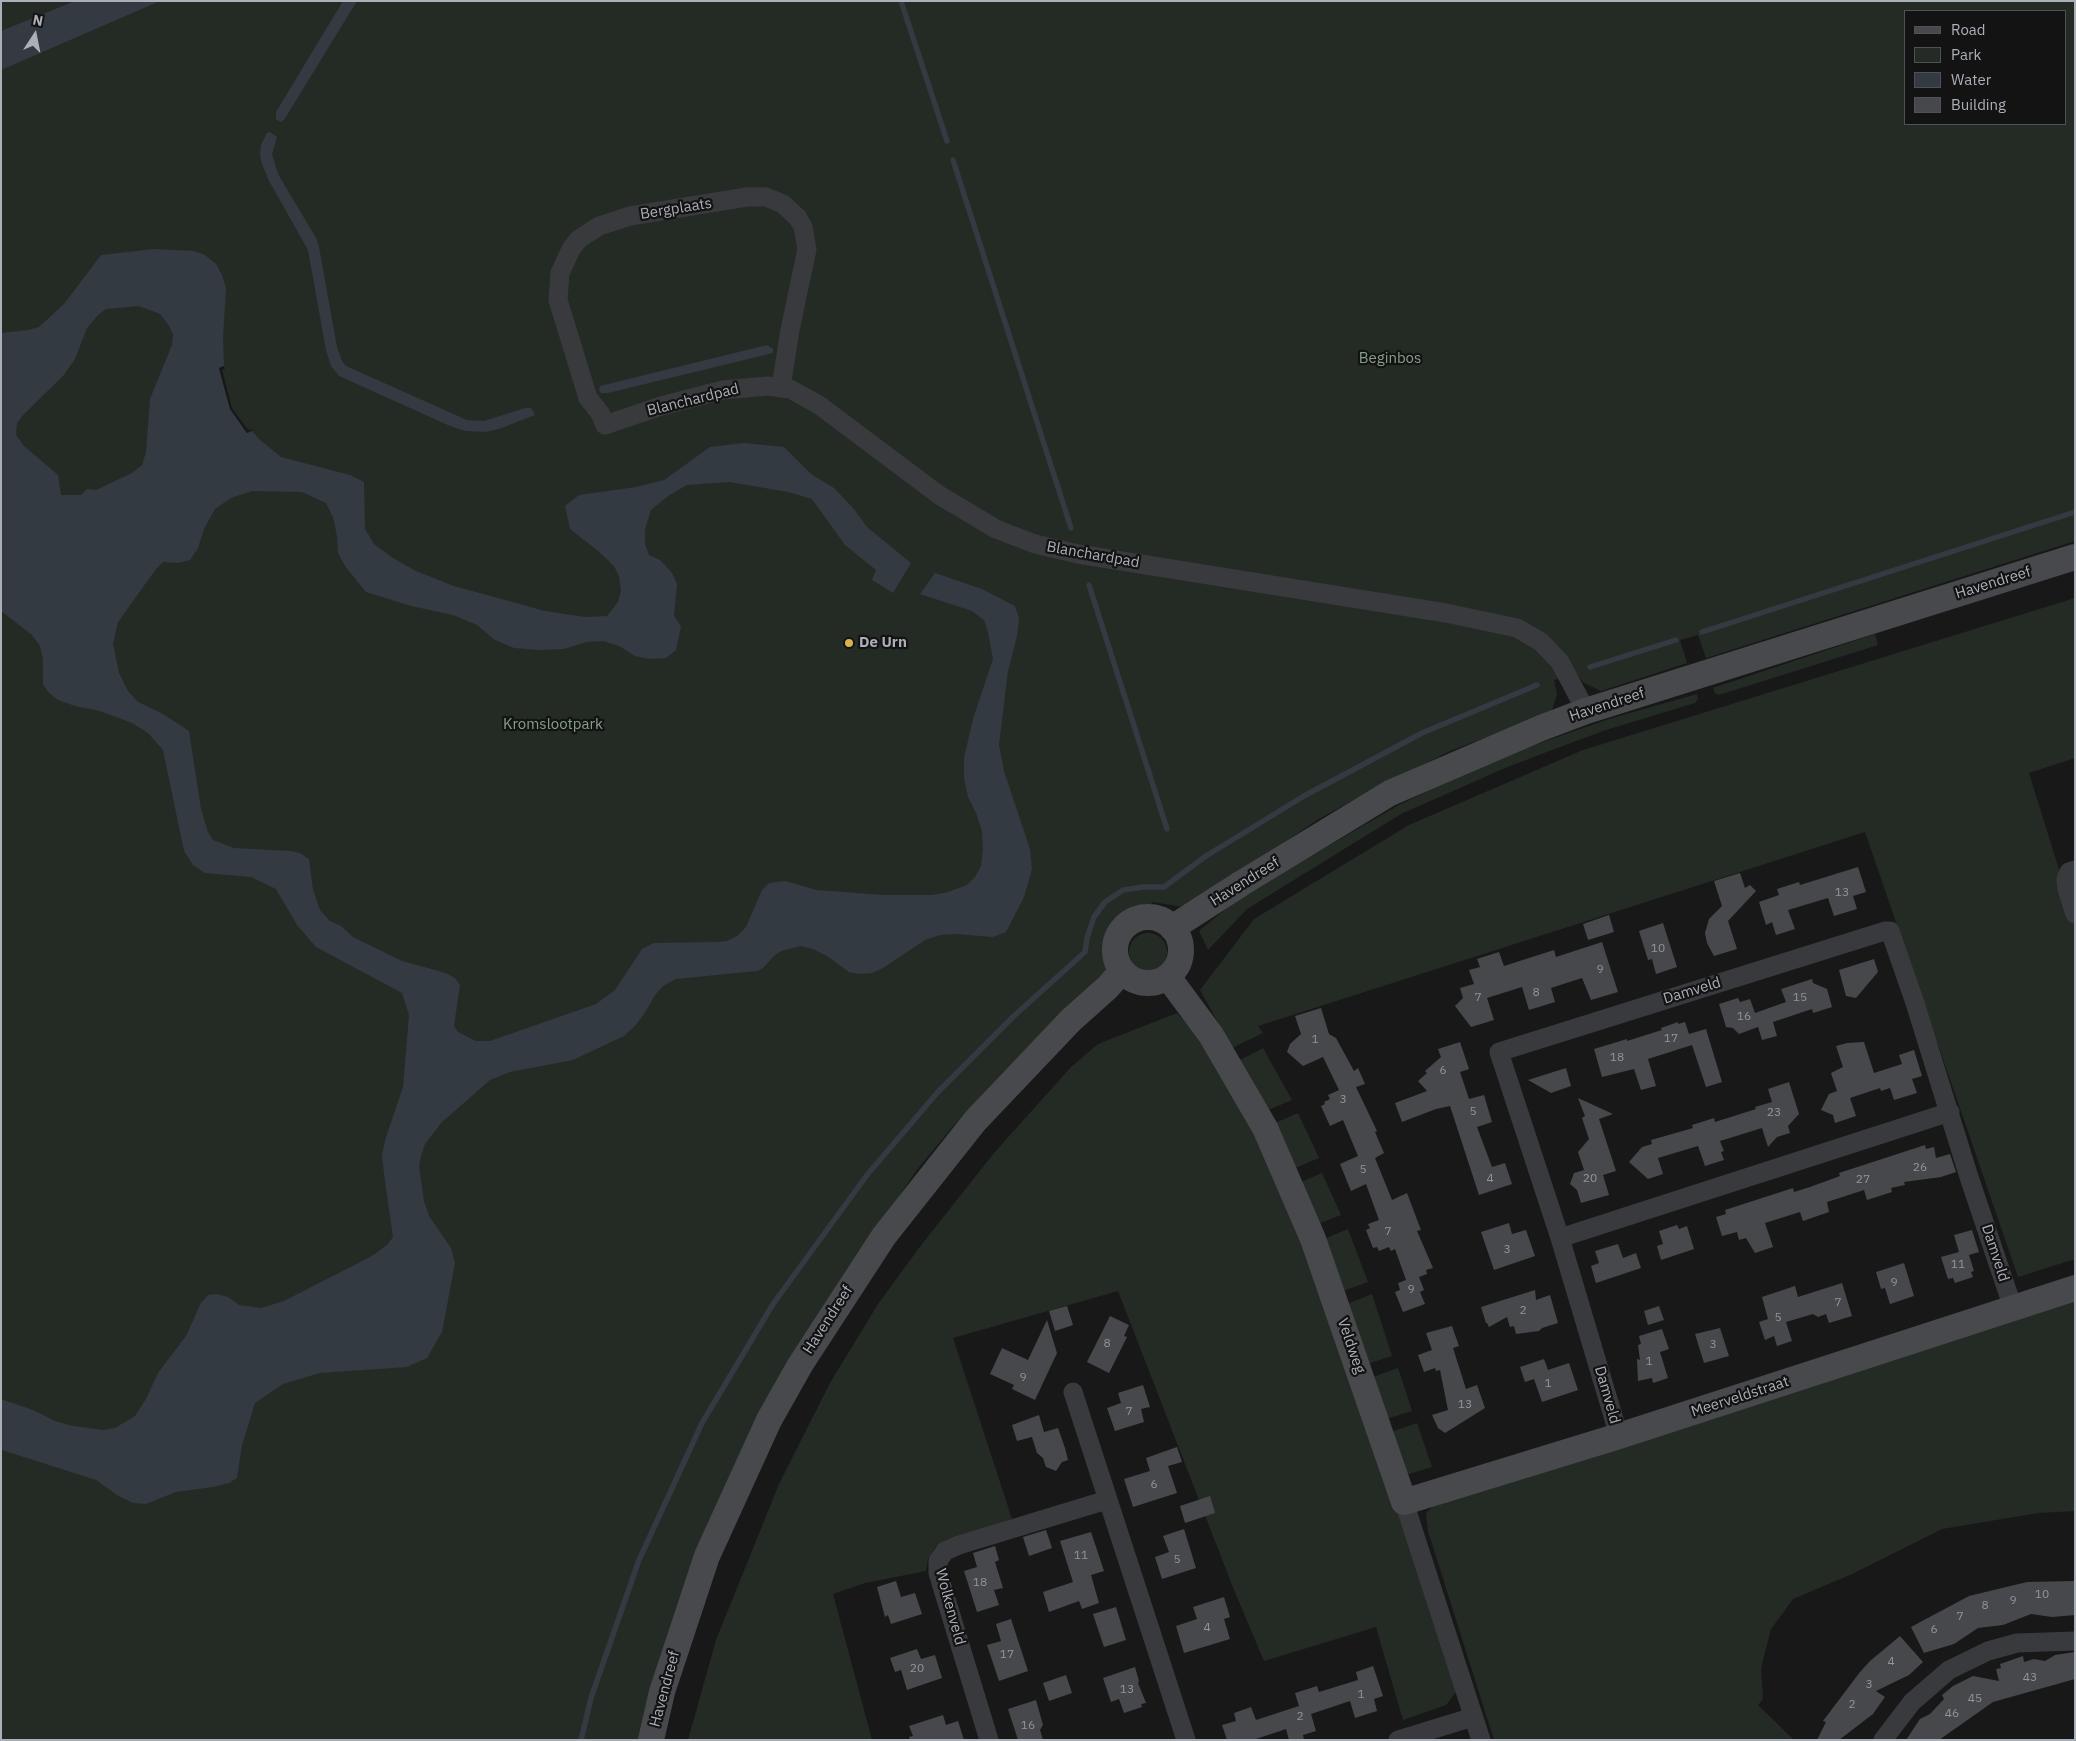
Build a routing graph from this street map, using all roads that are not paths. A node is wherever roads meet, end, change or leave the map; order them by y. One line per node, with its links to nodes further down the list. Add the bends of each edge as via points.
1 (781, 387): 2 (street, Blanchardpad, via 723,390); 2 (street, Bergplaats, via 807,249 807,238 798,218 775,199 756,196 630,216 598,226 579,239 564,261 557,286 558,300 588,398); 4 (street, Blanchardpad, via 800,393 819,405 904,469 996,529 1035,544 1078,554 1446,613 1517,628 1541,642 1560,662)
2 (605, 425)
3 (2075, 557): 4 (street, Havendreef)
4 (1586, 711): 7 (street, Havendreef, via 1390,794)
5 (2075, 870): 6 (street, via 2069,872 2066,879)
6 (2075, 914)
7 (1172, 928): 8 (street, via 1153,918 1142,918 1122,929 1115,950); 9 (street, via 1181,948 1180,959)
8 (1122, 971): 9 (street, via 1139,982 1149,983); 20 (street, Havendreef, via 976,1121 884,1236 800,1365 768,1420 707,1556 662,1692)
9 (1168, 977): 17 (street, Veldweg, via 1211,1035 1265,1128 1313,1239)
10 (1950, 1112): 11 (street); 11 (street, Damveld, via 1890,931 1499,1052); 13 (street, Damveld)
11 (1560, 1238): 15 (street, Damveld)
12 (2075, 1288): 13 (street, Meerveldstraat)
13 (2013, 1308): 15 (street, Meerveldstraat)
14 (1072, 1392): 16 (street)
15 (1619, 1436): 17 (street, Meerveldstraat)
16 (1107, 1500): 21 (street, Wolkenveld, via 959,1545 945,1551 938,1561 938,1573); 22 (street)
17 (1404, 1502): 19 (street, Veldweg)
18 (2075, 1641): 25 (street, via 2017,1643 1988,1651 1949,1670 1912,1702)
19 (1473, 1717): 23 (street); 24 (street, Veldweg)
20 (651, 1740)
21 (989, 1740)
22 (1186, 1740)
23 (1398, 1740)
24 (1481, 1740)
25 (1883, 1740)

